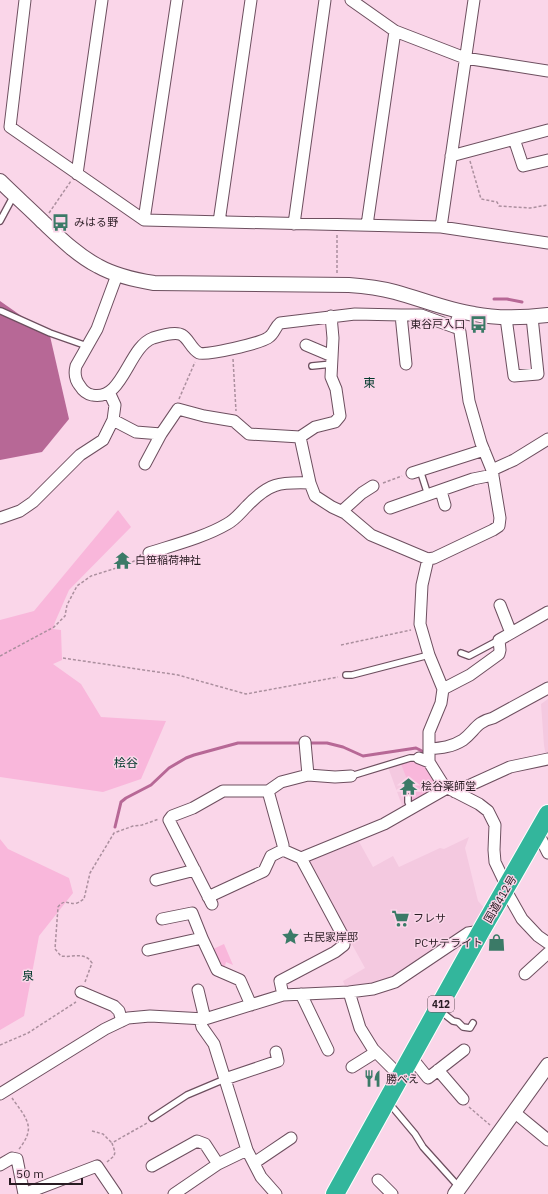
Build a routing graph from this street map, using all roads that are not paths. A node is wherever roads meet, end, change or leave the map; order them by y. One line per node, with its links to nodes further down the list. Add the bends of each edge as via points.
1 (25, 0): 15 (street, via 10,127)
2 (102, 0): 15 (street)
3 (177, 0): 19 (street)
4 (251, 0): 21 (street)
5 (325, 0): 23 (street)
6 (351, 0): 8 (street)
7 (474, 0): 9 (street)
8 (395, 31): 9 (street); 25 (street)
9 (465, 58): 10 (street); 13 (street)
10 (548, 71)
11 (548, 130): 12 (street)
12 (514, 139): 13 (street); 14 (street, via 523,166)
13 (451, 156): 26 (street)
14 (548, 160)
15 (77, 174): 19 (street)
16 (0, 181): 17 (street)
17 (19, 199): 18 (lane); 20 (lane); 22 (lane); 29 (street)
18 (42, 212)
19 (144, 220): 21 (street)
20 (0, 222)
21 (219, 222): 23 (street)
22 (34, 223)
23 (294, 224): 25 (street)
24 (57, 225): 29 (lane)
25 (367, 225): 26 (street)
26 (441, 227): 28 (street)
27 (47, 235): 29 (lane)
28 (548, 243)
29 (67, 244): 30 (street, via 89,261)
30 (117, 275): 32 (street, via 154,283 325,284 367,287 395,292); 40 (street, via 97,329)
31 (1, 311): 40 (lane)
32 (460, 312): 37 (street); 38 (street)
33 (400, 315): 35 (street); 38 (street, via 421,315); 42 (street, via 400,345)
34 (548, 315): 36 (street)
35 (331, 316): 41 (street); 44 (street, via 280,323 265,340 233,349 199,353 183,335 176,333 152,338 145,342)
36 (532, 317): 37 (street); 37 (street, via 538,374 514,376)
37 (506, 318)
38 (454, 327): 49 (street, via 460,332 469,400)
39 (306, 345): 41 (street)
40 (87, 346): 44 (street, via 74,373 77,382 88,394 96,396)
41 (332, 360): 43 (lane); 47 (street, via 331,377 336,389 340,416 335,422 315,427)
42 (406, 364)
43 (312, 366)
44 (109, 392): 45 (street, via 115,405)
45 (113, 420): 46 (street, via 136,432); 60 (street, via 103,440 80,455 33,502 20,511)
46 (161, 434): 47 (street, via 178,409 234,421 249,434); 50 (street)
47 (300, 437): 53 (street)
48 (548, 439): 52 (street)
49 (484, 450): 51 (street); 52 (street)
50 (145, 464)
51 (416, 472): 56 (lane)
52 (493, 472): 55 (street); 62 (street, via 499,526)
53 (310, 483): 59 (street, via 315,496); 61 (street, via 291,482 269,486 229,523 217,530)
54 (373, 486): 59 (street)
55 (441, 491): 56 (street); 57 (street)
56 (428, 495): 58 (street)
57 (445, 505)
58 (390, 508)
59 (342, 511): 62 (street, via 371,535)
60 (0, 518)
61 (149, 553)
62 (428, 559): 68 (street, via 422,585 420,628)
63 (500, 605): 65 (street)
64 (548, 612): 65 (street)
65 (512, 633): 66 (street)
66 (499, 640): 67 (lane, via 469,656); 71 (street, via 499,654)
67 (461, 652)
68 (429, 655): 69 (lane); 71 (street)
69 (346, 675)
70 (548, 688): 73 (street, via 494,718 484,720 463,739 444,748)
71 (443, 689): 73 (street, via 441,703 429,728)
72 (305, 742): 76 (street)
73 (429, 749): 75 (street)
74 (548, 759): 78 (street, via 510,767)
75 (424, 760): 77 (lane, via 410,758); 78 (street, via 444,786)
76 (308, 775): 77 (street); 79 (street, via 281,782)
77 (352, 776)
78 (451, 790): 81 (street); 89 (street, via 480,804 491,816 495,825 495,862 506,885)
79 (268, 791): 84 (street); 87 (street, via 223,791 170,818)
80 (408, 797): 81 (lane)
81 (411, 809): 86 (street, via 384,824)
82 (548, 814): 83 (highway, 国道412号 / 412)
83 (542, 834): 85 (street); 89 (highway, 国道412号 / 412)
84 (283, 850): 86 (street); 87 (street, via 271,856 264,871 254,879 210,900)
85 (548, 853)
86 (301, 858): 101 (street, via 344,938 344,945 280,981)
87 (195, 870): 88 (street)
88 (162, 881)
89 (505, 889): 91 (highway, 国道412号 / 412); 93 (street, via 522,919)
90 (166, 916): 92 (street, via 192,913)
91 (481, 932): 99 (street, via 468,933 395,982 373,989); 103 (highway, 国道412号 / 412)
92 (202, 938): 94 (street); 102 (street, via 217,970 228,971 240,980)
93 (548, 943)
94 (153, 951)
95 (548, 952): 96 (street)
96 (525, 974)
97 (198, 990): 104 (street)
98 (81, 992): 105 (street, via 114,1006 119,1011)
99 (349, 992): 100 (street); 109 (street, via 360,1028)
100 (300, 994): 101 (street); 107 (street)
101 (283, 995): 102 (street)
102 (251, 1005): 104 (street)
103 (437, 1009): 106 (lane, via 463,1027 470,1028); 110 (highway, 国道412号 / 412)
104 (202, 1019): 105 (street, via 150,1016); 116 (street, via 202,1027 214,1044)
105 (122, 1021): 117 (street)
106 (472, 1023)
107 (323, 1046)
108 (464, 1050): 114 (street)
109 (376, 1052): 113 (street); 115 (street)
110 (411, 1057): 114 (street, via 428,1078); 115 (highway, 国道412号 / 412)
111 (278, 1060): 116 (street)
112 (548, 1065): 120 (street)
113 (352, 1067)
114 (438, 1070): 118 (street)
115 (400, 1076): 119 (highway, 国道412号 / 412)
116 (225, 1079): 121 (lane, via 188,1095); 124 (street)
117 (3, 1092)
118 (458, 1098)
119 (387, 1100): 130 (lane); 135 (highway, 国道412号 / 412)
120 (514, 1112): 123 (street); 130 (street)
121 (152, 1118)
122 (291, 1138): 125 (street)
123 (548, 1140)
124 (247, 1150): 125 (street); 126 (street)
125 (254, 1163): 134 (street, via 261,1177)
126 (218, 1164): 128 (street, via 205,1144 197,1141); 133 (street)
127 (0, 1165): 131 (street, via 17,1159)
128 (152, 1166)
129 (378, 1180): 136 (street)
130 (457, 1191)
131 (24, 1194): 132 (street, via 97,1166)
132 (116, 1194)
133 (174, 1194)
134 (276, 1194)
135 (335, 1194)
136 (392, 1194)

